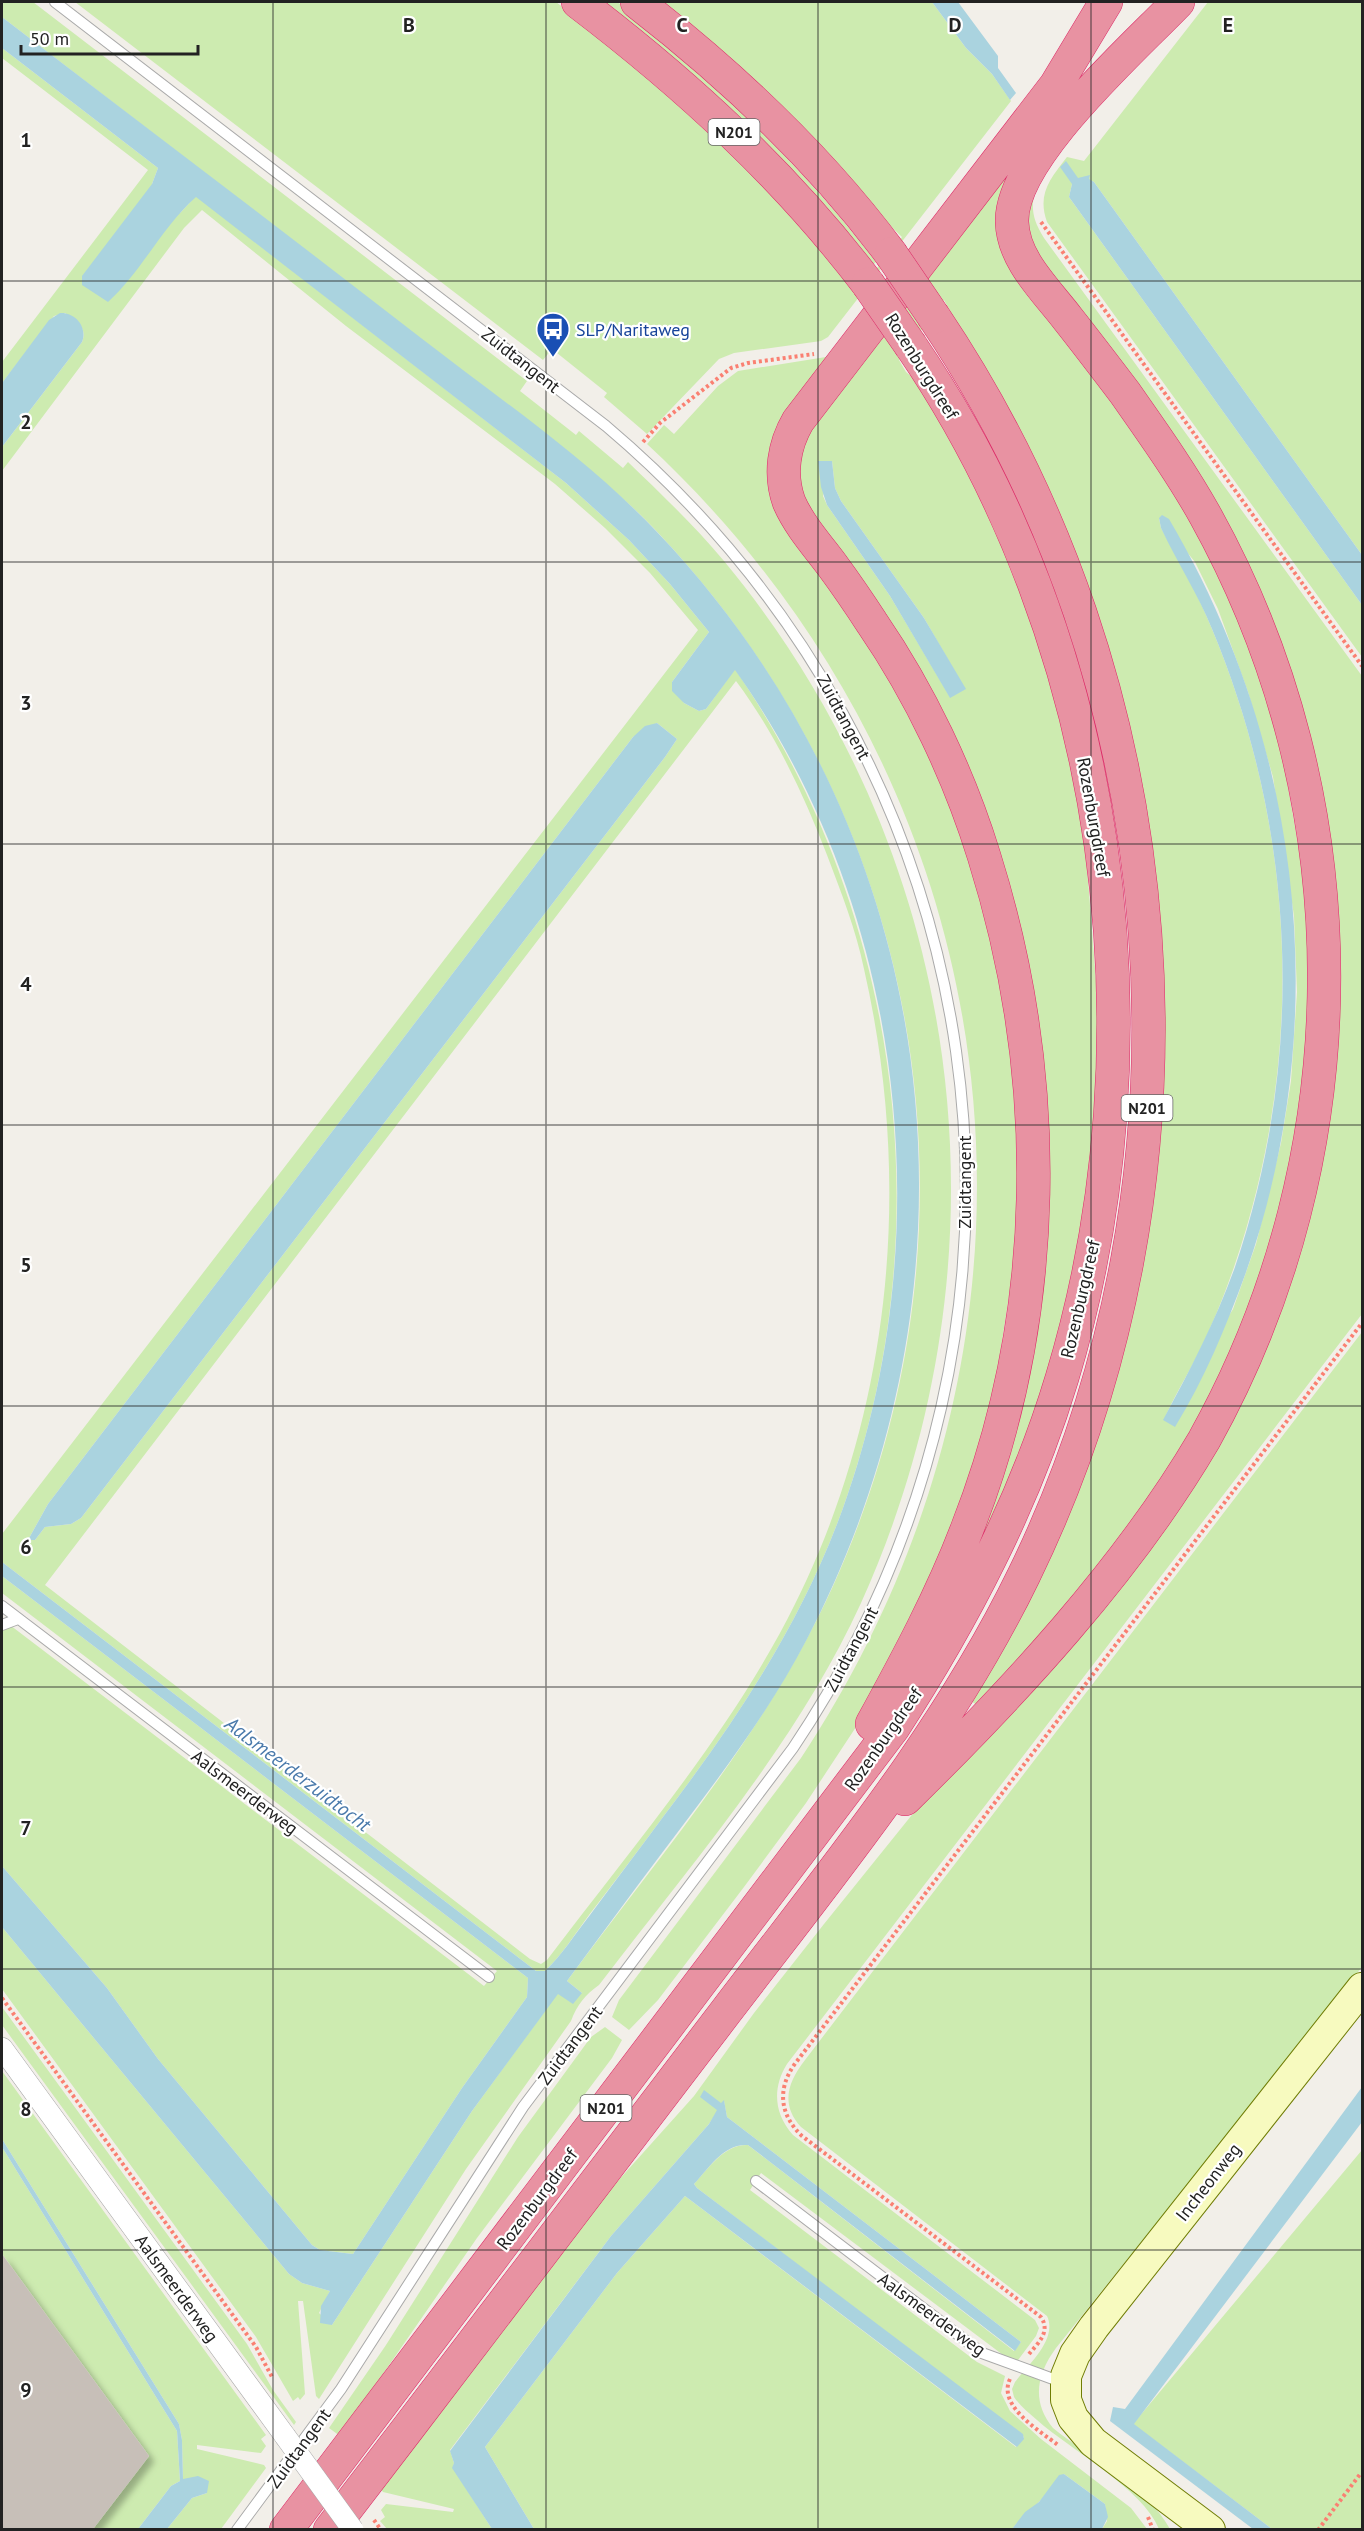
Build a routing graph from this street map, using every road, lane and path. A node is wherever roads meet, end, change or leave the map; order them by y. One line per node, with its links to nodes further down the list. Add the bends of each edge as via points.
1 (55, 2): 8 (lane, Zuidtangent, via 542,375)
2 (578, 2): 14 (highway, Rozenburgdreef / N201, bridge, via 672,76 782,180 868,284 911,346 960,426 1007,521 1050,632 1080,737 1100,839 1110,936 1113,1026 1109,1128 1096,1232 1072,1342 1013,1513 963,1615 893,1728)
3 (637, 2): 15 (highway, Rozenburgdreef / N201, bridge, via 716,66 836,186 891,254 991,408 1034,492 1066,570 1106,694 1133,819 1145,910 1150,1036 1145,1128 1130,1250 1108,1344 1078,1443 1036,1549 962,1688)
4 (1106, 2): 14 (highway, N201, via 1056,85 802,414 785,452 788,499 803,527 876,628 907,681 953,773 983,854 1011,955 1022,1014 1032,1095 1034,1179 1030,1261 1020,1341 1003,1416 976,1504 912,1652)
5 (1178, 2): 15 (highway, N201, via 1096,83 1019,186 1012,214 1014,241 1027,266 1124,393 1184,480 1228,556 1278,673 1306,774 1321,853 1328,969 1322,1087 1306,1180 1278,1276 1242,1366 1203,1441 1159,1510 986,1719)
6 (1038, 216): 9 (path)
7 (714, 382): 8 (path, via 660,423)
8 (635, 451): 25 (lane, Zuidtangent, via 723,539 809,655 889,805 914,874 941,968 961,1088 966,1212 951,1364 909,1521 869,1616 830,1690 747,1812 524,2107 347,2381)
9 (1362, 666)
10 (1362, 1323): 21 (path, via 784,2082 785,2114 798,2132 1041,2317 1046,2326 1044,2335)
11 (2, 1606): 12 (lane, Aalsmeerderweg)
12 (18, 1619): 13 (lane); 16 (lane, Aalsmeerderweg)
13 (2, 1625)
14 (805, 1846): 26 (highway, Rozenburgdreef / N201)
15 (836, 1868): 27 (highway, Rozenburgdreef / N201)
16 (489, 1977)
17 (1362, 1988): 23 (street, Incheonweg, via 1094,2327 1075,2354)
18 (2, 1998): 22 (path, Aalsmeerderweg, via 256,2347)
19 (2, 2048): 28 (street, Aalsmeerderweg, bridge)
20 (756, 2181): 21 (lane, Aalsmeerderweg, via 973,2347)
21 (1019, 2368): 23 (lane, Aalsmeerderweg)
22 (274, 2381)
23 (1065, 2383): 29 (street, via 1067,2406 1085,2435)
24 (1361, 2474): 30 (path)
25 (237, 2529)
26 (286, 2529)
27 (330, 2529)
28 (353, 2529)
29 (1210, 2529)
30 (1318, 2529)

